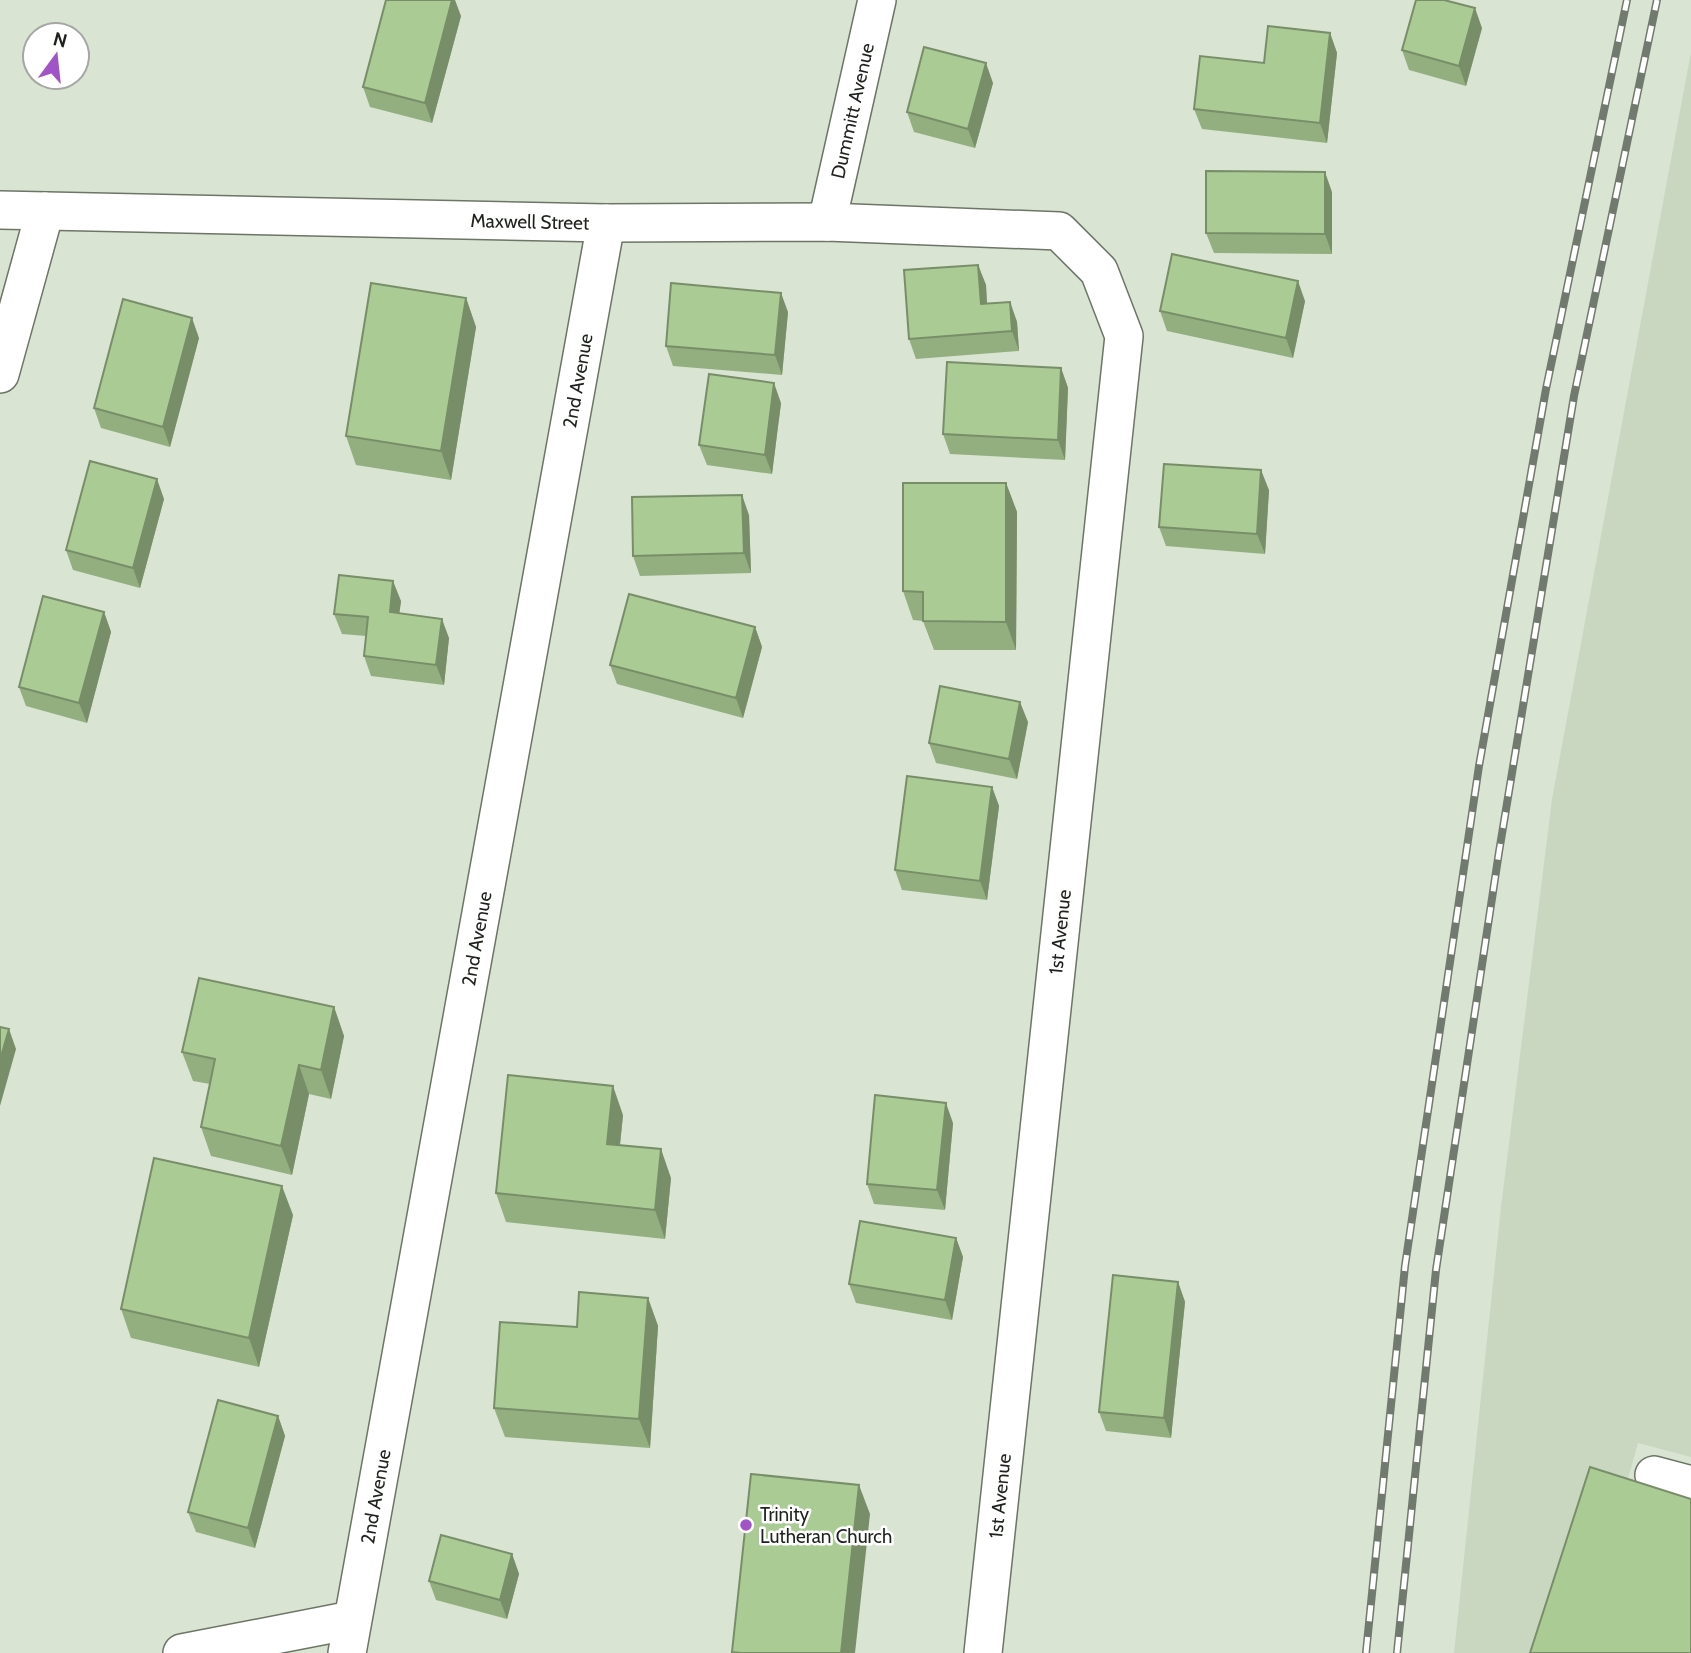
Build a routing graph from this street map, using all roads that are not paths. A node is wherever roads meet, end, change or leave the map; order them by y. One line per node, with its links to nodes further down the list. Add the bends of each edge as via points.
1 (877, 0): 4 (street, Dummitt Avenue)
2 (0, 210): 3 (street, Maxwell Street)
3 (45, 211): 5 (street, Maxwell Street); 7 (street)
4 (827, 222): 5 (street, Maxwell Street); 6 (street, Maxwell Street)
5 (606, 223): 10 (street, 2nd Avenue)
6 (1059, 231): 12 (street, 1st Avenue, via 1099,271 1124,336)
7 (0, 374)
8 (1654, 1475): 9 (street)
9 (1691, 1485)
10 (349, 1637): 11 (street)
11 (182, 1653)
12 (983, 1653)

